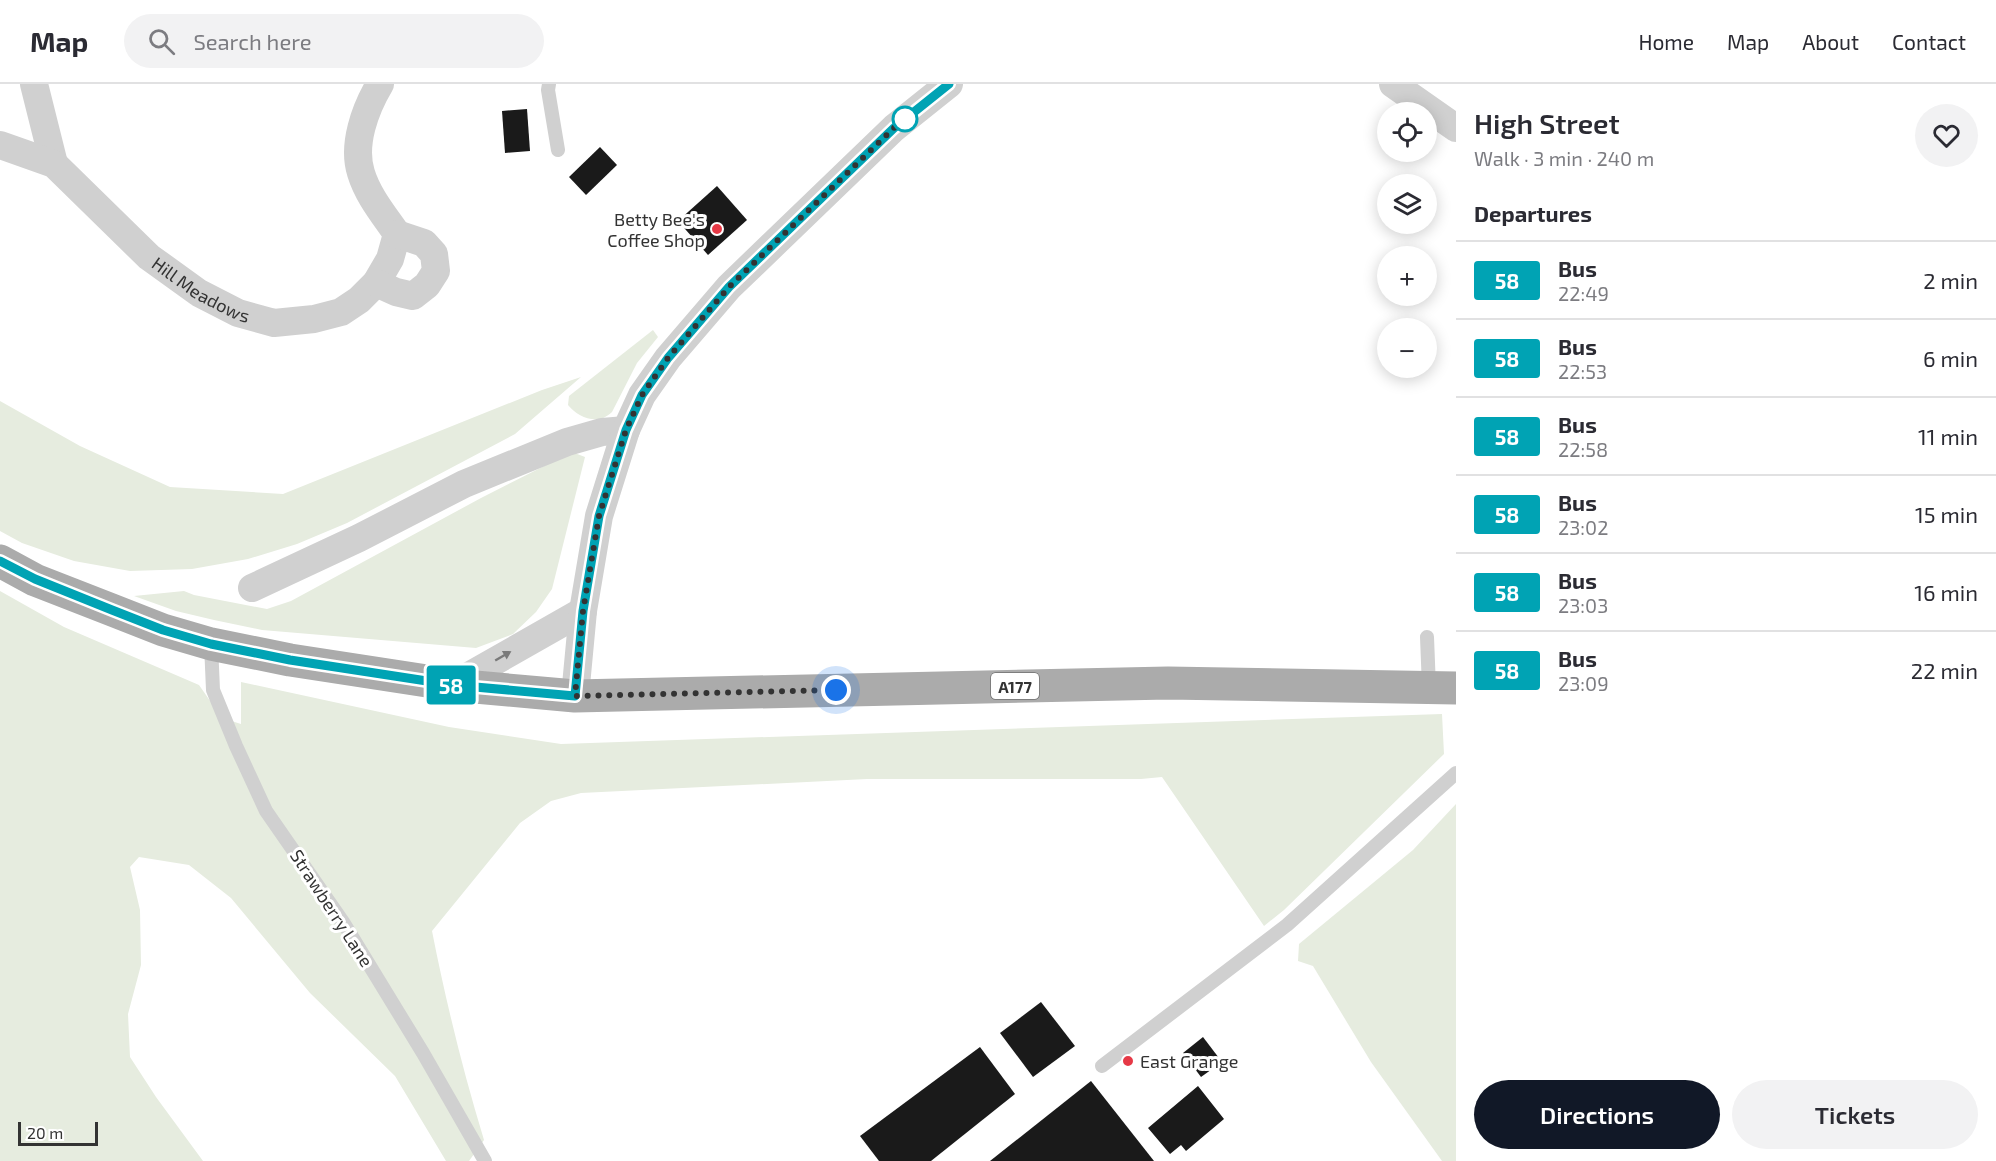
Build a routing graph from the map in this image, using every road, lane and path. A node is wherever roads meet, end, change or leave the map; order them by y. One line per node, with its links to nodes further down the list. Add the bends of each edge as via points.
1 (34, 84): 9 (street)
2 (380, 84): 10 (street, via 369,102 358,146 361,173)
3 (549, 84): 8 (lane)
4 (949, 84): 12 (street, via 894,128 729,287 668,358 642,395)
5 (1393, 84): 6 (street)
6 (1456, 128)
7 (0, 145): 9 (street, Hill Meadows)
8 (558, 150)
9 (54, 164): 11 (street, Hill Meadows, via 149,256 199,293 238,312 274,322 314,319 341,312)
10 (397, 234): 11 (street, Hill Meadows, via 390,259); 11 (street, via 423,243 434,254 436,271 413,296)
11 (376, 283)
12 (626, 430): 14 (street, via 567,441 474,480); 15 (street, via 599,516)
13 (0, 561): 17 (main road, A177, via 112,610)
14 (252, 588)
15 (583, 611): 18 (street, one-way to 15); 20 (street)
16 (1427, 637): 19 (lane)
17 (211, 644): 18 (main road, A177); 23 (lane, Strawberry Lane, via 213,690 266,811 343,922)
18 (453, 685): 20 (main road, A177)
19 (1442, 688): 20 (main road, A177, via 1168,683)
20 (575, 696)
21 (1456, 773): 22 (lane, via 1287,925)
22 (1102, 1066)
23 (485, 1161)

